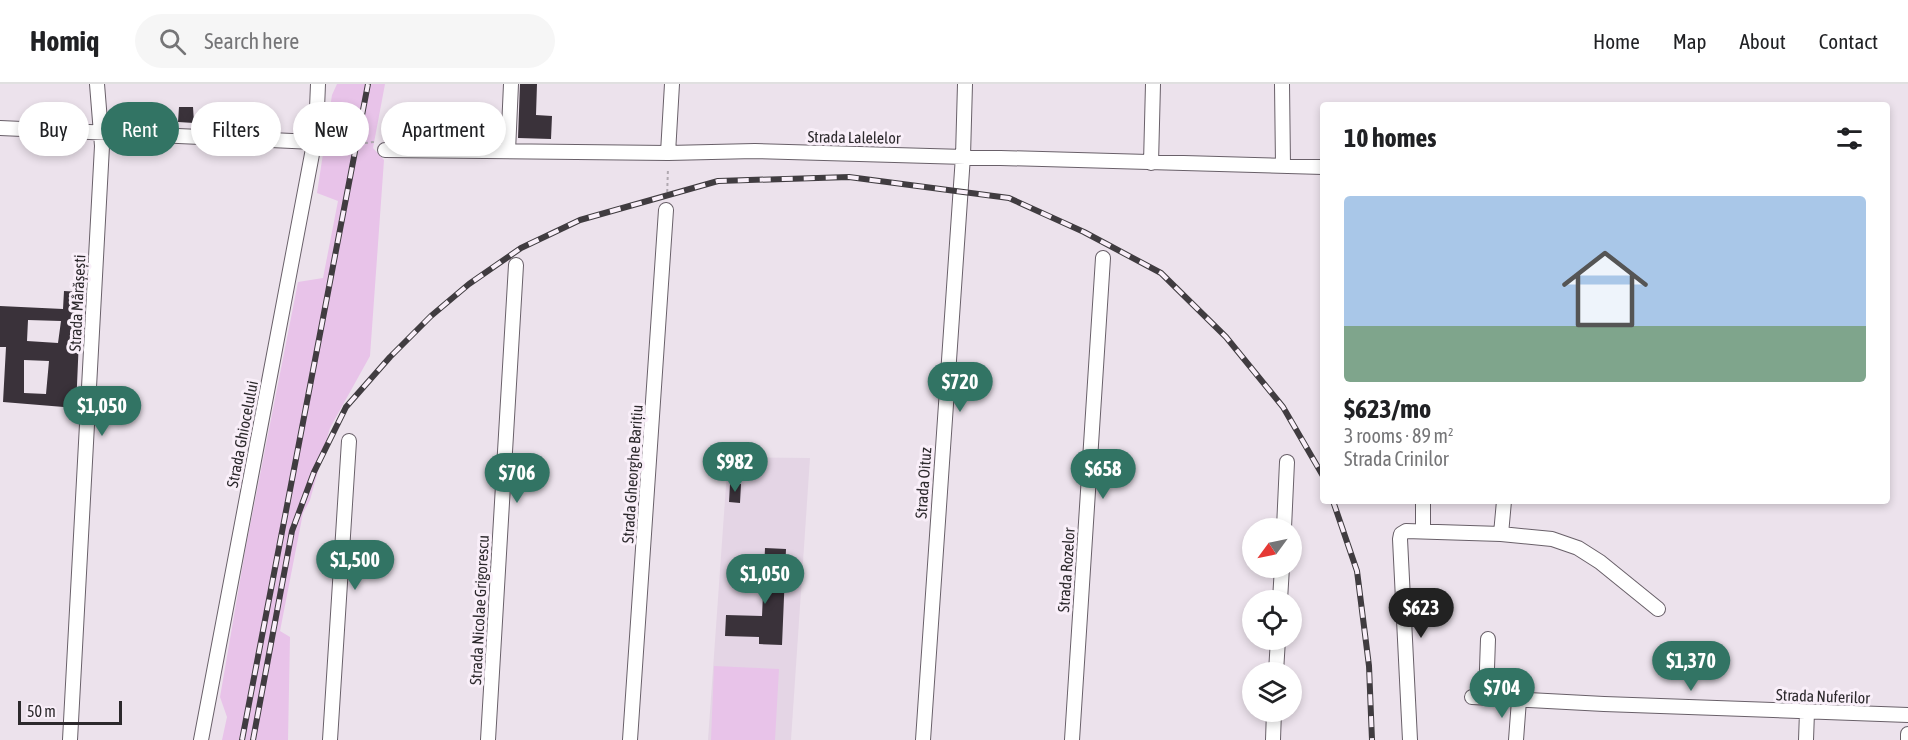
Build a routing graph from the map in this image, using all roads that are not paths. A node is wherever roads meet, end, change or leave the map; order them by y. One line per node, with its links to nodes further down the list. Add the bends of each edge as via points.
1 (98, 84): 9 (street, Strada Mărășești)
2 (318, 84): 8 (street, Strada Ghiocelului)
3 (511, 84): 15 (street)
4 (672, 84): 16 (street)
5 (965, 84): 18 (street, Strada Oituz)
6 (1153, 84): 19 (street)
7 (1282, 84): 20 (street)
8 (317, 102)
9 (101, 120)
10 (0, 128): 11 (street)
11 (101, 132)
12 (179, 134): 13 (street)
13 (293, 137)
14 (101, 151): 39 (street, Strada Mărășești)
15 (508, 151): 16 (street, Strada Lalelelor)
16 (669, 153): 18 (street, Strada Lalelelor)
17 (312, 156): 40 (street, Strada Ghiocelului)
18 (963, 156): 19 (street, Strada Lalelelor); 44 (street, Strada Oituz)
19 (1151, 163): 20 (street, Strada Lalelelor)
20 (1283, 165): 21 (street, Strada Lalelelor)
21 (1320, 167)
22 (666, 210): 43 (street, Strada Gheorghe Barițiu)
23 (1103, 258): 45 (street, Strada Rozelor)
24 (516, 266): 42 (street, Strada Nicolae Grigorescu)
25 (349, 441): 41 (street)
26 (1287, 462): 29 (street)
27 (1423, 504): 30 (street)
28 (1504, 504): 31 (street)
29 (1284, 518)
30 (1423, 531): 31 (street); 47 (street, via 1406,531 1400,538)
31 (1501, 534): 32 (street, via 1552,539 1578,548)
32 (1658, 609)
33 (1488, 639): 34 (street, Strada Nuferilor, via 1479,698)
34 (1519, 700): 35 (street, Strada Nuferilor); 48 (street)
35 (1807, 712): 36 (street, Strada Nuferilor); 49 (street)
36 (1908, 715)
37 (1274, 722): 46 (street)
38 (1908, 734): 50 (street)
39 (70, 740)
40 (201, 740)
41 (330, 740)
42 (488, 740)
43 (630, 740)
44 (923, 740)
45 (1072, 740)
46 (1273, 740)
47 (1410, 740)
48 (1516, 740)
49 (1806, 740)
50 (1908, 740)

